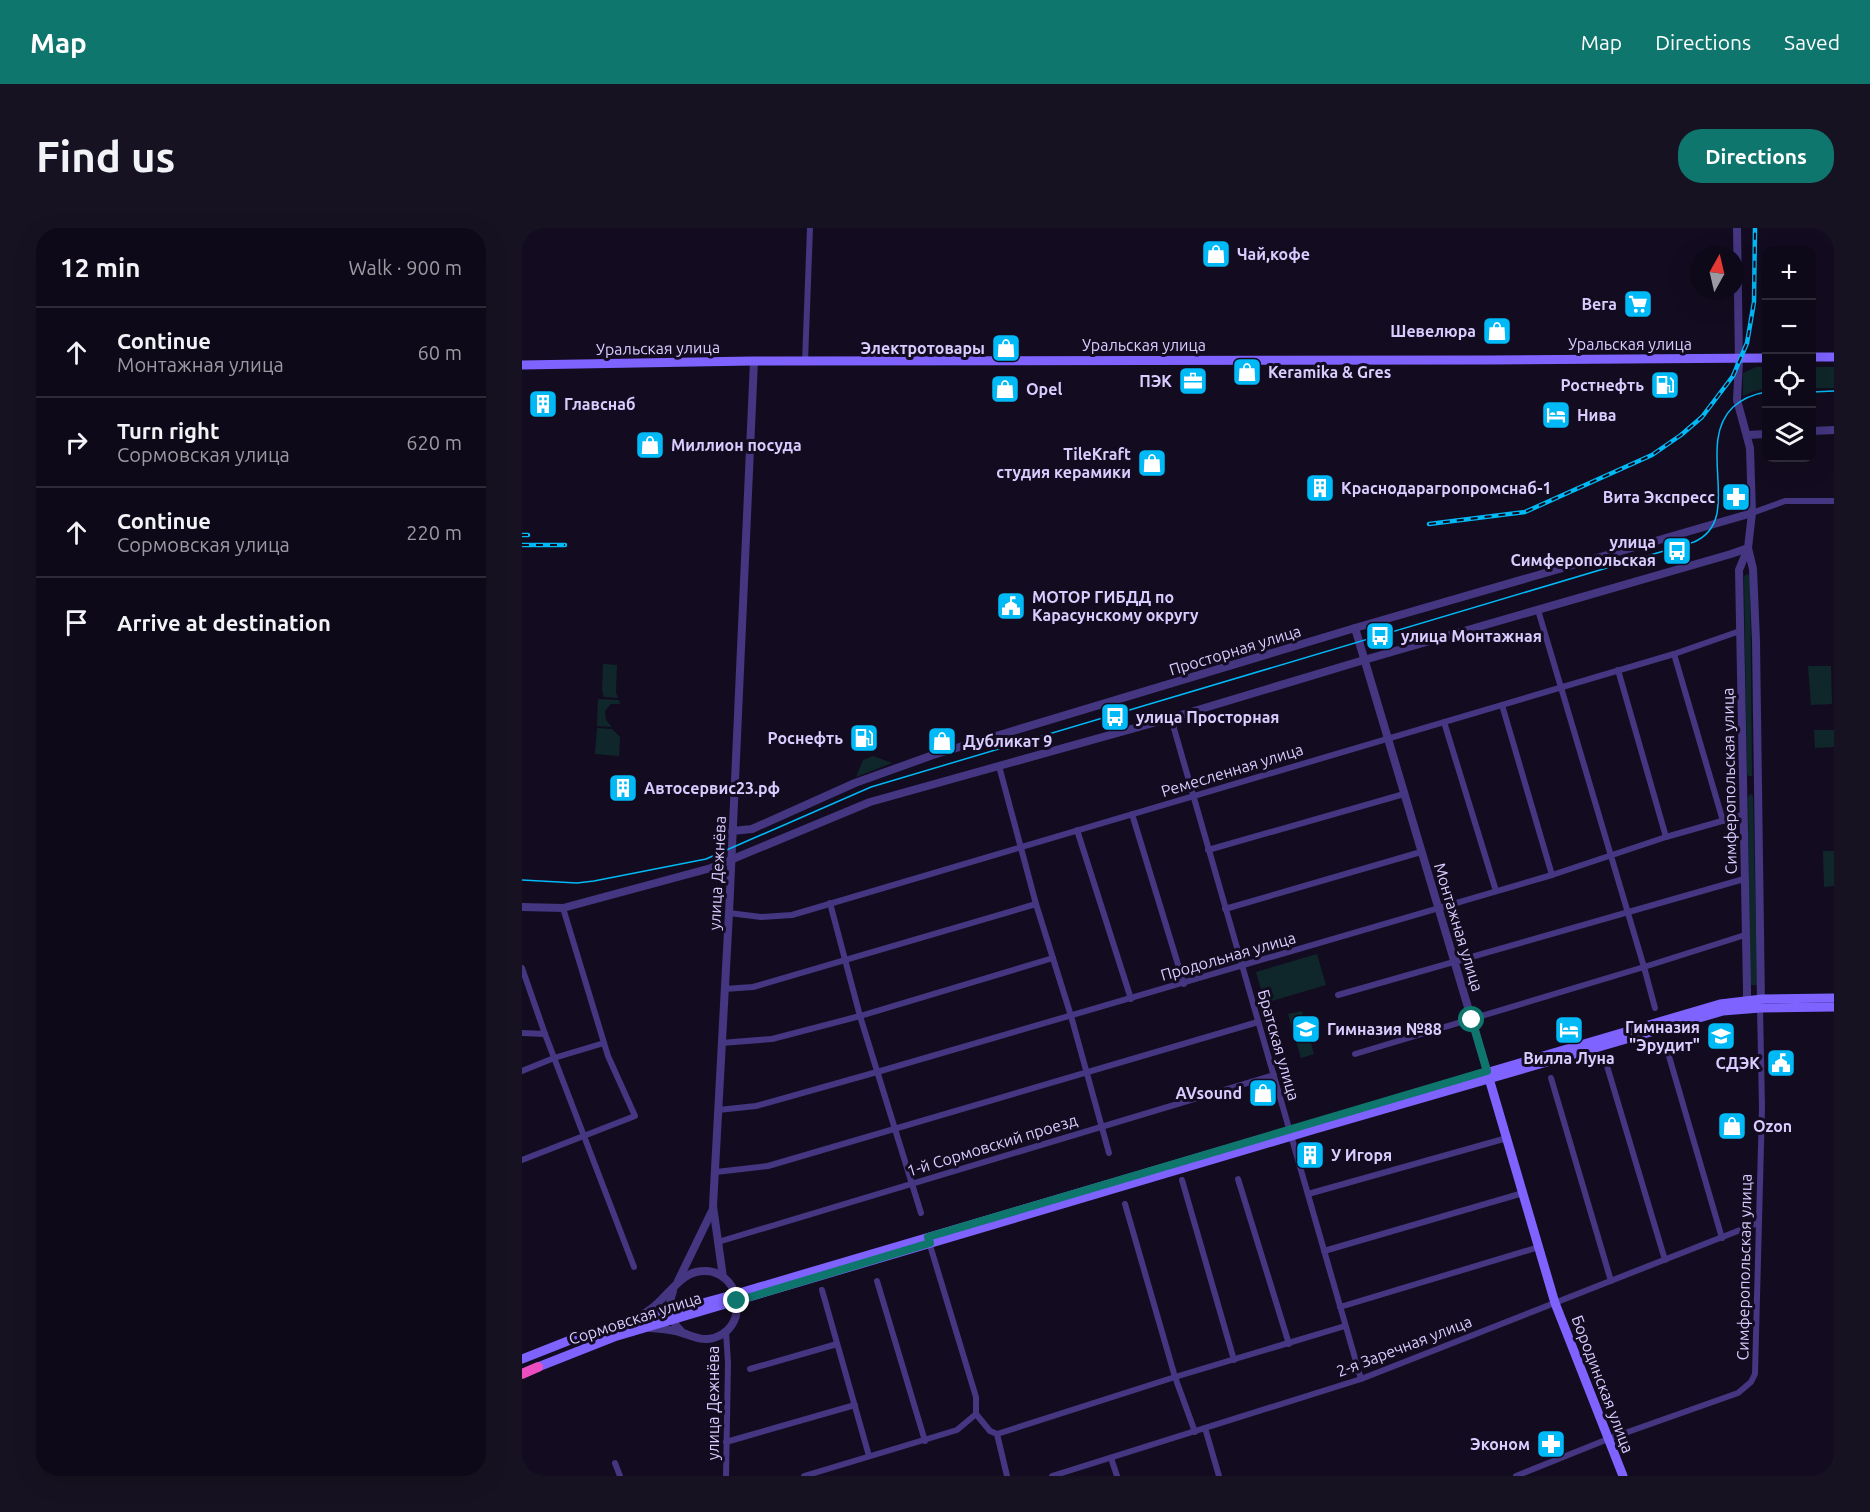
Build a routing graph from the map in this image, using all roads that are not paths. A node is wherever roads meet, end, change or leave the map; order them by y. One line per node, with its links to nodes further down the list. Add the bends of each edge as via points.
1 (810, 228): 8 (street)
2 (1737, 228): 6 (street, Симферопольская улица)
3 (1816, 358): 4 (main road)
4 (1834, 358)
5 (1762, 359): 6 (main road, Уральская улица)
6 (1739, 360): 8 (main road, Уральская улица); 13 (street, Симферопольская улица, via 1738,410)
7 (754, 362): 8 (main road, Уральская улица); 9 (main road, Уральская улица); 37 (street, улица Дежнёва)
8 (806, 362)
9 (522, 365)
10 (1834, 430): 11 (street)
11 (1816, 431)
12 (1762, 434): 13 (street)
13 (1747, 435): 15 (street, Симферопольская улица)
14 (1834, 501): 15 (street, via 1785,501)
15 (1752, 513): 16 (street, Симферопольская улица); 18 (street, Просторная улица)
16 (1748, 548): 17 (street); 19 (street, Симферопольская улица, via 1739,570); 29 (street, Симферопольская улица, via 1753,579)
17 (1538, 610): 21 (street); 23 (street)
18 (1354, 628): 21 (street, Монтажная улица); 37 (street, Просторная улица, via 933,755 855,783 752,829)
19 (1740, 631): 20 (street, Ремесленная улица); 30 (street, Симферопольская улица)
20 (1674, 654): 22 (street, Ремесленная улица); 35 (street)
21 (1364, 660): 25 (street); 27 (street, Монтажная улица)
22 (1618, 670): 23 (street, Ремесленная улица); 38 (street)
23 (1561, 686): 24 (street, Ремесленная улица); 42 (street)
24 (1502, 705): 26 (street, Ремесленная улица); 44 (street)
25 (1172, 718): 28 (street); 32 (street, Братская улица)
26 (1444, 722): 27 (street, Ремесленная улица); 46 (street)
27 (1387, 738): 31 (street, Монтажная улица); 32 (street, Ремесленная улица)
28 (999, 766): 39 (street); 43 (street, via 870,802)
29 (1758, 787): 30 (street); 68 (street, Симферопольская улица)
30 (1743, 788): 34 (street, Симферопольская улица)
31 (1404, 794): 40 (street); 41 (street, Монтажная улица)
32 (1193, 796): 33 (street, Ремесленная улица); 40 (street, Братская улица)
33 (1132, 814): 36 (street, Ремесленная улица); 62 (street)
34 (1743, 815): 35 (street, Продольная улица); 45 (street, Симферопольская улица)
35 (1723, 821): 38 (street, Продольная улица)
36 (1077, 830): 39 (street, Ремесленная улица); 66 (street)
37 (732, 831): 43 (street, улица Дежнёва)
38 (1666, 837): 42 (street, Продольная улица)
39 (1020, 846): 47 (street, Ремесленная улица); 48 (street)
40 (1208, 850): 52 (street, Братская улица)
41 (1421, 852): 51 (street, Монтажная улица); 52 (street)
42 (1610, 857): 44 (street, Продольная улица); 53 (street)
43 (731, 859): 50 (street, via 685,877); 54 (street, улица Дежнёва)
44 (1552, 875): 46 (street, Продольная улица)
45 (1744, 879): 53 (street); 55 (street, Симферопольская улица)
46 (1496, 891): 51 (street, Продольная улица)
47 (830, 903): 54 (street, Ремесленная улица, via 776,917); 57 (street)
48 (1036, 904): 56 (street); 57 (street)
49 (522, 906): 50 (street)
50 (563, 908): 77 (street)
51 (1438, 908): 58 (street, Монтажная улица); 59 (street, Продольная улица)
52 (1225, 909): 59 (street, Братская улица)
53 (1628, 911): 58 (street); 60 (street)
54 (729, 913): 63 (street, улица Дежнёва)
55 (1745, 935): 60 (street); 67 (street, Симферопольская улица)
56 (1053, 958): 71 (street); 72 (street)
57 (847, 960): 63 (street, via 753,987); 71 (street)
58 (1455, 963): 64 (street); 73 (street, Монтажная улица)
59 (1242, 966): 62 (street, Продольная улица); 74 (street, Братская улица)
60 (1644, 967): 70 (street); 73 (street)
61 (523, 972): 76 (street)
62 (1184, 984): 66 (street, Продольная улица)
63 (724, 989): 78 (street, улица Дежнёва)
64 (1338, 995)
65 (1834, 998): 68 (main road, Сормовская улица)
66 (1131, 999): 72 (street, Продольная улица)
67 (1748, 1000): 68 (main road, Сормовская улица); 87 (main road, Сормовская улица, via 1720,1004)
68 (1761, 1003): 69 (main road, Сормовская улица); 87 (main road, Сормовская улица); 106 (street, Симферопольская улица)
69 (1834, 1007)
70 (1654, 1008)
71 (860, 1016): 78 (street, via 772,1039); 84 (street)
72 (1071, 1016): 84 (street, Продольная улица); 85 (street)
73 (1472, 1020): 80 (street); 87 (street, Монтажная улица)
74 (1258, 1022): 85 (street); 86 (street, Братская улица)
75 (522, 1033): 76 (street)
76 (544, 1034): 82 (street)
77 (604, 1043): 82 (street); 93 (street, via 635,1116)
78 (721, 1044): 89 (street, улица Дежнёва)
79 (1666, 1046): 107 (street)
80 (1355, 1054)
81 (1604, 1056): 112 (street)
82 (555, 1058): 83 (street); 93 (street)
83 (522, 1071)
84 (877, 1072): 89 (street, Продольная улица, via 756,1106); 91 (street)
85 (1087, 1072): 90 (street); 91 (street)
86 (1274, 1075): 90 (street, 1-й Сормовский проезд); 92 (street, Братская улица)
87 (1488, 1075): 92 (main road, Сормовская улица); 94 (main road, Монтажная улица)
88 (1551, 1078): 116 (street)
89 (718, 1110): 97 (street, улица Дежнёва)
90 (1101, 1126): 95 (street); 100 (street, 1-й Сормовский проезд)
91 (895, 1130): 97 (street, via 768,1166); 100 (street)
92 (1290, 1133): 102 (street, Братская улица); 108 (main road, Сормовская улица)
93 (585, 1136): 96 (street); 113 (street)
94 (1506, 1138): 101 (main road, Монтажная улица); 102 (street)
95 (1109, 1153)
96 (522, 1160)
97 (716, 1172): 104 (street, улица Дежнёва)
98 (1238, 1179): 131 (street)
99 (1182, 1180): 133 (street)
100 (912, 1183): 105 (street); 109 (street, 1-й Сормовский проезд)
101 (1523, 1193): 110 (main road, Монтажная улица); 111 (street)
102 (1308, 1194): 111 (street, Братская улица)
103 (1125, 1204): 137 (street)
104 (713, 1206): 109 (street, улица Дежнёва); 117 (street)
105 (921, 1213)
106 (1758, 1223): 107 (street, 2-я Заречная улица); 144 (street, Симферопольская улица, via 1755,1374 1751,1382 1738,1393)
107 (1722, 1238): 112 (street, 2-я Заречная улица)
108 (929, 1240): 119 (main road, Сормовская улица); 140 (street, via 976,1398)
109 (718, 1242): 114 (street, улица Дежнёва)
110 (1539, 1247): 120 (main road, Монтажная улица); 121 (street)
111 (1324, 1251): 121 (street, Братская улица)
112 (1665, 1260): 116 (street, 2-я Заречная улица)
113 (634, 1267)
114 (723, 1277): 117 (street, via 698,1272 685,1277); 119 (street)
115 (877, 1281): 145 (street)
116 (1611, 1281): 120 (street, 2-я Заречная улица)
117 (674, 1289): 122 (street); 124 (street, via 648,1313)
118 (822, 1290): 130 (street)
119 (736, 1297): 122 (main road, Сормовская улица); 126 (street, via 736,1316)
120 (1555, 1303): 138 (street, 2-я Заречная улица); 144 (main road, Бородинская улица)
121 (1340, 1307): 123 (street, Братская улица)
122 (671, 1316): 124 (main road, Сормовская улица); 125 (main road, Сормовская улица); 128 (street)
123 (1345, 1326): 131 (street); 138 (street, Братская улица)
124 (613, 1328): 127 (main road, Сормовская улица)
125 (645, 1328): 128 (street); 129 (main road, Сормовская улица)
126 (726, 1331): 128 (street, via 707,1339); 146 (street, улица Дежнёва)
127 (592, 1333): 129 (street); 132 (main road, Сормовская улица)
128 (684, 1333)
129 (596, 1344): 134 (main road, Сормовская улица)
130 (837, 1344): 135 (street); 139 (street)
131 (1289, 1344): 133 (street)
132 (522, 1359)
133 (1234, 1360): 137 (street)
134 (538, 1367): 136 (highway, Сормовская улица)
135 (750, 1369)
136 (522, 1374)
137 (1175, 1377): 142 (street); 143 (street)
138 (1361, 1379): 141 (street, 2-я Заречная улица)
139 (855, 1405): 146 (street); 147 (street)
140 (976, 1414): 143 (street); 145 (street, via 957,1430)
141 (1205, 1428): 142 (street, 2-я Заречная улица); 156 (street)
142 (1195, 1432): 148 (street, 2-я Заречная улица)
143 (997, 1434): 153 (street)
144 (1608, 1439): 157 (street); 158 (main road, Бородинская улица)
145 (925, 1441): 147 (street)
146 (726, 1442): 151 (street, улица Дежнёва)
147 (869, 1455): 152 (street)
148 (1111, 1458): 154 (street, 2-я Заречная улица); 155 (street)
149 (615, 1463): 150 (street)
150 (620, 1476)
151 (726, 1476)
152 (804, 1476)
153 (1007, 1476)
154 (1052, 1476)
155 (1117, 1476)
156 (1220, 1476)
157 (1516, 1476)
158 (1623, 1476)

